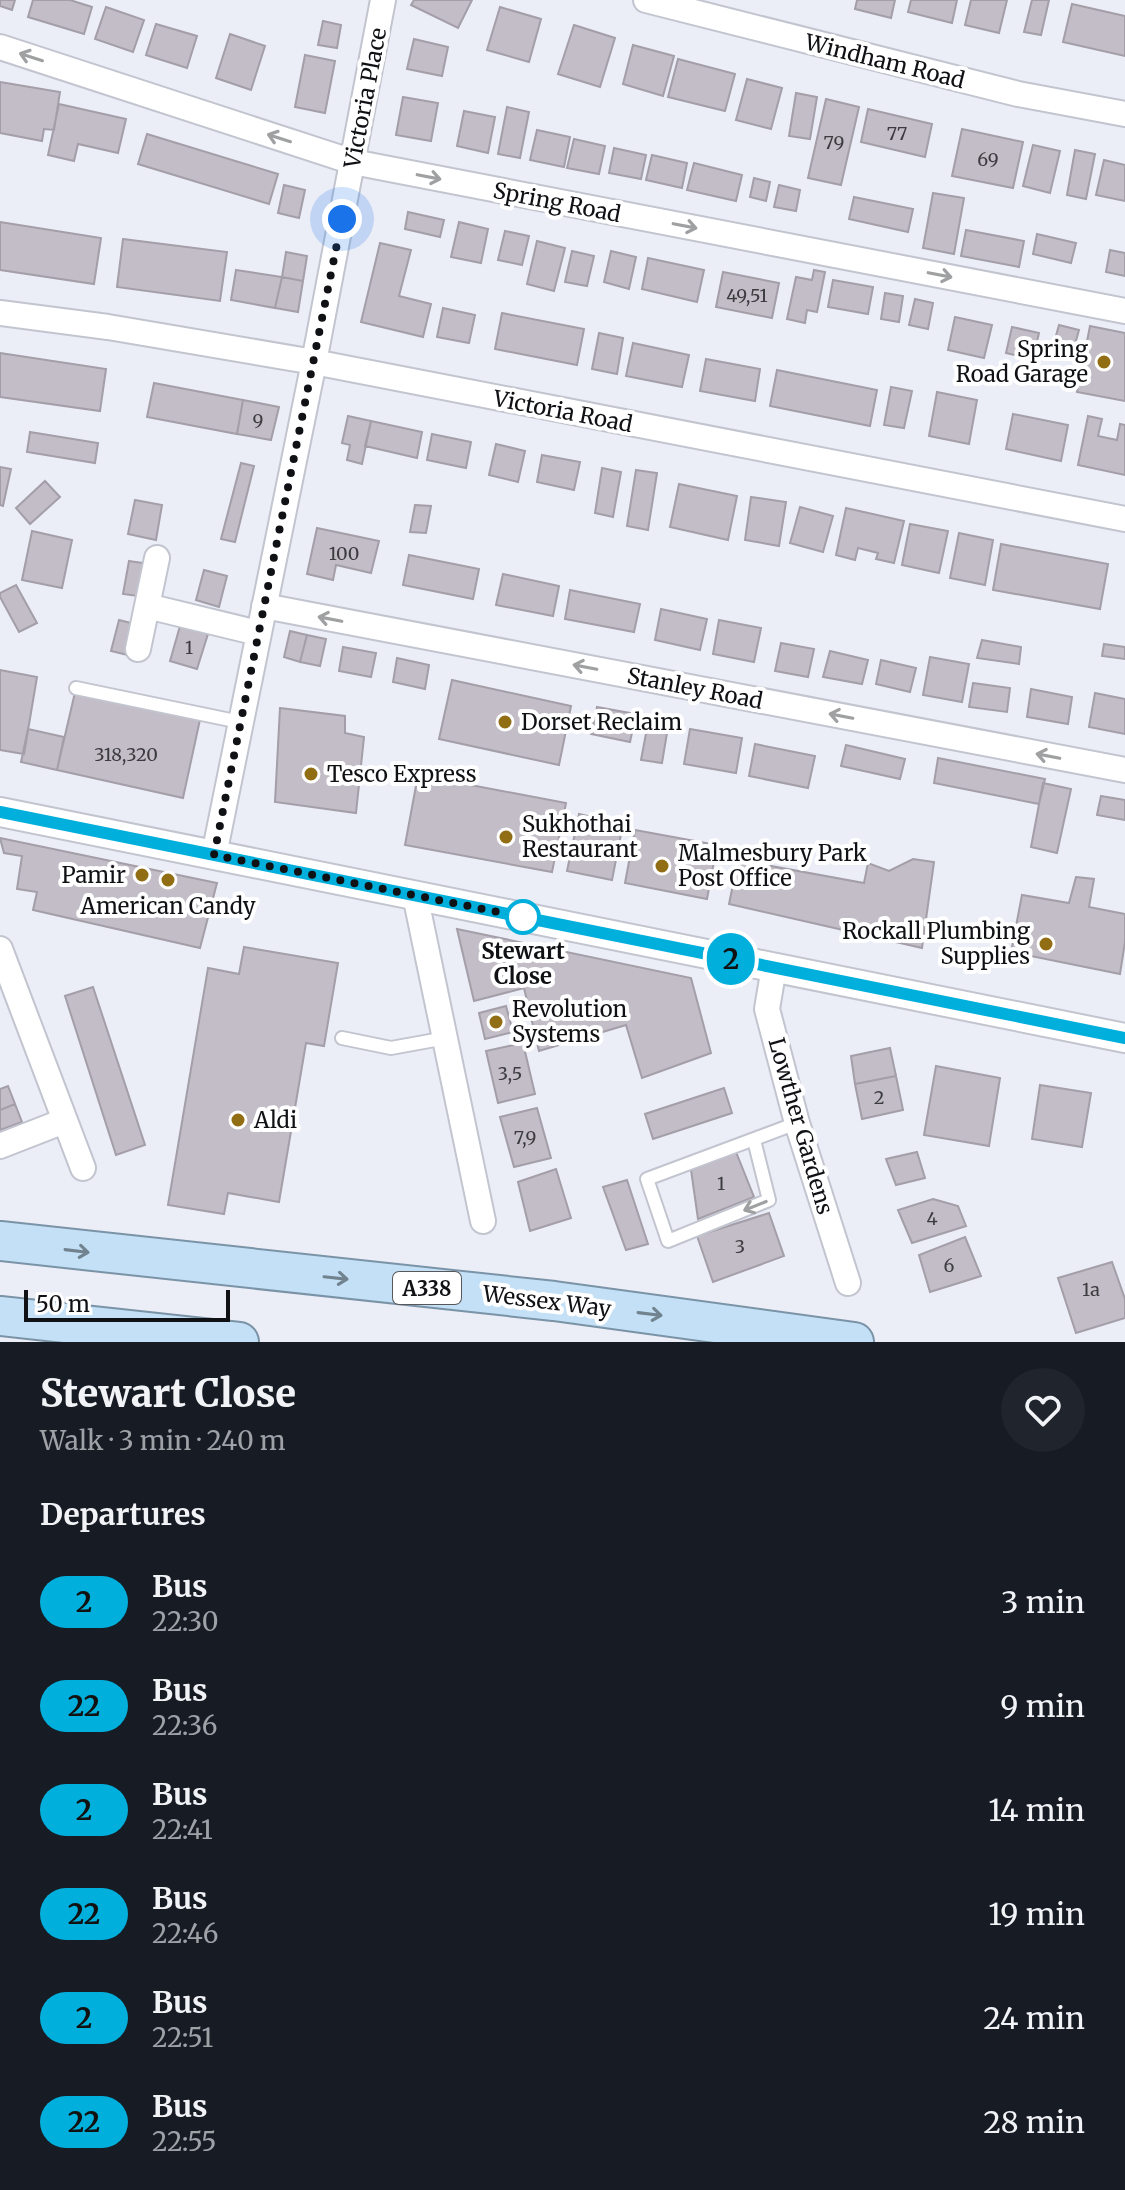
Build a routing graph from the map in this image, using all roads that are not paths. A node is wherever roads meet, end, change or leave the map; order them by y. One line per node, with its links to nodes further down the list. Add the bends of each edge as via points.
1 (383, 0): 5 (street, Victoria Place)
2 (646, 0): 4 (street, Windham Road, via 1018,94)
3 (0, 47): 5 (street, Spring Road, one-way to 3)
4 (1125, 114)
5 (353, 162): 6 (street, Spring Road, one-way to 6); 8 (street, Victoria Place)
6 (1125, 311)
7 (0, 313): 8 (street, Victoria Road)
8 (314, 362): 9 (street, Victoria Road); 12 (street, Victoria Place)
9 (1125, 519)
10 (157, 558): 11 (street)
11 (147, 606): 13 (street); 14 (street)
12 (264, 606): 13 (street, Victoria Place); 17 (street, Stanley Road, one-way to 12)
13 (258, 633): 16 (street, Victoria Place)
14 (138, 649)
15 (76, 688): 16 (lane)
16 (240, 722): 19 (street, Victoria Place)
17 (1125, 770)
18 (0, 812): 19 (street)
19 (214, 855): 20 (street)
20 (415, 895): 22 (street); 24 (street)
21 (0, 949): 26 (street)
22 (774, 967): 25 (street); 27 (street, Lowther Gardens, via 767,1009)
23 (342, 1038): 24 (lane, via 391,1048)
24 (446, 1038): 31 (street)
25 (1125, 1038)
26 (64, 1121): 29 (street); 30 (street)
27 (797, 1123): 28 (lane); 33 (street, Lowther Gardens)
28 (754, 1140): 28 (lane, one-way to 28, via 769,1200 668,1241 647,1179)
29 (0, 1146)
30 (83, 1168)
31 (483, 1221)
32 (0, 1241): 36 (highway, Wessex Way / A338, one-way to 36, via 554,1301)
33 (848, 1283)
34 (0, 1316): 35 (highway)
35 (239, 1342)
36 (854, 1342)

